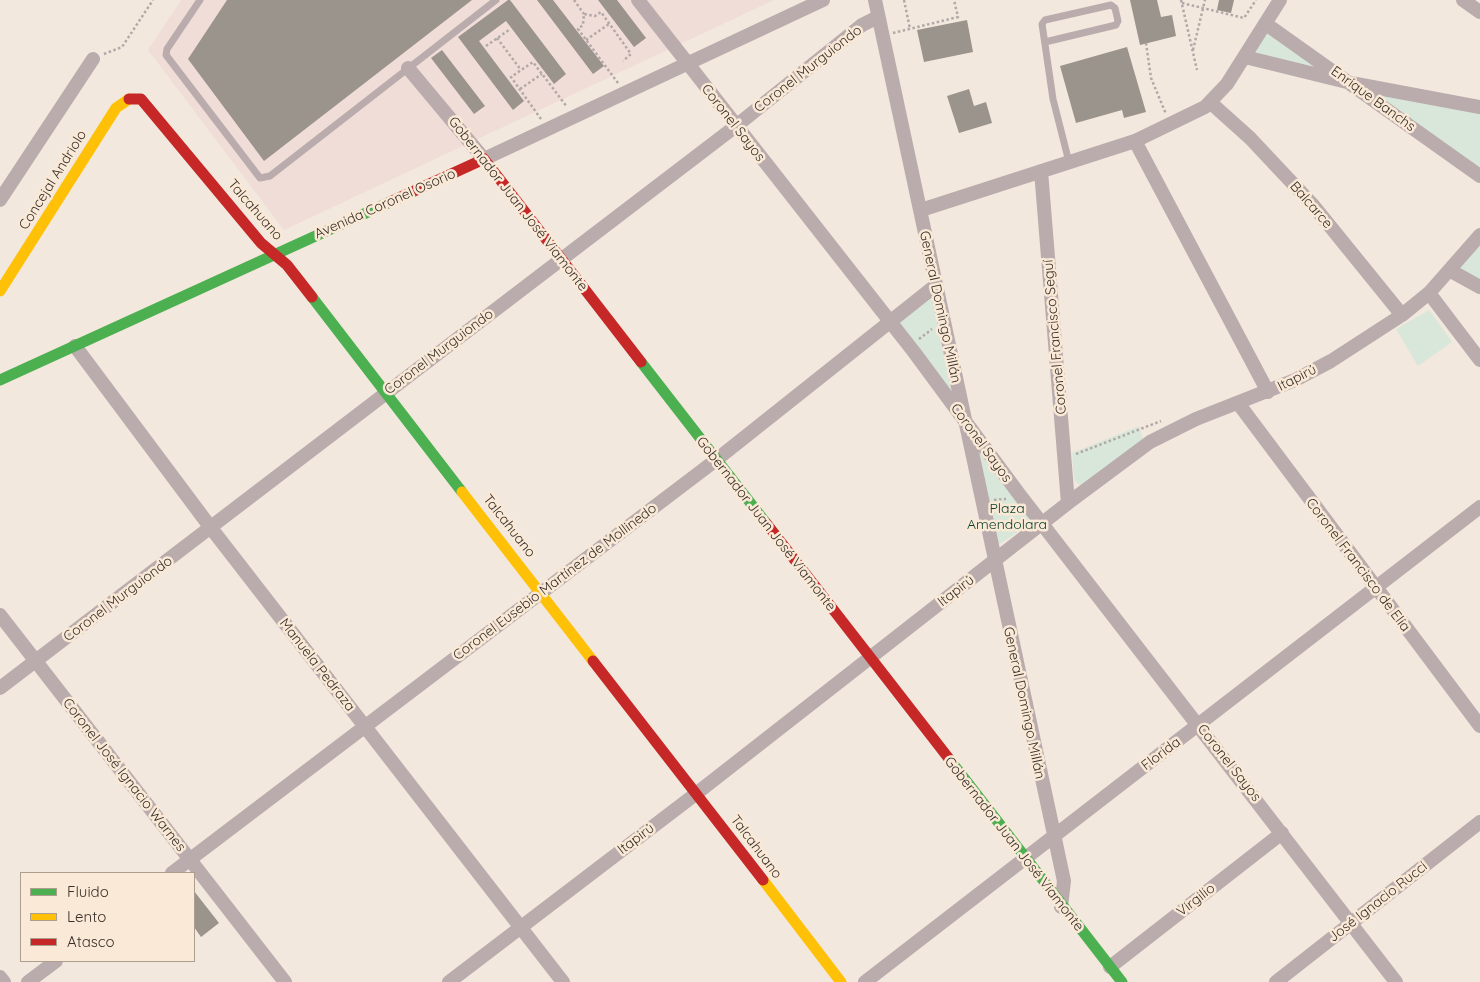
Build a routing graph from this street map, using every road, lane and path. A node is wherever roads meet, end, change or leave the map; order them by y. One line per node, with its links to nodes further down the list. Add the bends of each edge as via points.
1 (153, 0): 31 (path, via 122,46)
2 (200, 0): 34 (lane, via 167,49 166,56 260,178 270,176)
3 (496, 0): 34 (lane)
4 (574, 0): 17 (path)
5 (638, 0): 33 (street, Coronel Sayos)
6 (823, 0): 33 (street, Avenida Coronel Osorio)
7 (875, 0): 18 (street, General Domingo Millán)
8 (904, 0): 21 (path)
9 (954, 0): 21 (path, via 958,17)
10 (1205, 0): 15 (path)
11 (1256, 0): 15 (path, via 1244,18)
12 (1280, 0): 20 (street)
13 (1463, 0): 16 (street)
14 (1182, 1): 15 (path); 29 (path)
15 (1203, 8): 29 (path)
16 (1480, 12)
17 (584, 14): 19 (path, via 595,16 601,12); 25 (path, via 583,25 578,29)
18 (878, 17): 23 (street, General Domingo Millán); 46 (street, Coronel Murguiondo, via 862,25)
19 (609, 24): 25 (path); 32 (path, via 632,54)
20 (1266, 24): 30 (street); 38 (street, Enrique Banchs)
21 (910, 29): 23 (path)
22 (508, 30): 24 (path)
23 (882, 35): 54 (street, General Domingo Millán)
24 (497, 38): 28 (path); 35 (path)
25 (586, 40): 40 (path)
26 (1045, 42): 26 (lane, via 1042,24 1045,20 1111,5 1115,8 1116,25); 50 (lane, via 1053,99)
27 (1146, 43): 45 (path, via 1151,78)
28 (486, 46)
29 (1193, 51): 36 (path)
30 (1245, 57): 38 (street); 42 (street)
31 (94, 59): 53 (street)
32 (623, 61)
33 (686, 63): 40 (street, Avenida Coronel Osorio); 46 (street, Coronel Sayos)
34 (408, 68): 49 (street, Gobernador Juan José Viamonte)
35 (521, 70): 37 (path, via 533,62); 39 (path, via 511,78)
36 (1197, 70)
37 (542, 74): 39 (path); 44 (path)
38 (1351, 83): 43 (street); 52 (street, Enrique Banchs)
39 (520, 89): 47 (path)
40 (625, 92): 44 (street, Avenida Coronel Osorio)
41 (141, 99): 56 (street, Talcahuano); 61 (street, Concejal Andriolo, via 129,99 116,108)
42 (1211, 103): 45 (street); 63 (street, Balcarce, via 1250,138 1312,204)
43 (1480, 107)
44 (574, 116): 47 (street, Avenida Coronel Osorio)
45 (1170, 125): 48 (street)
46 (736, 126): 57 (street, Coronel Murguiondo); 64 (street, Coronel Sayos)
47 (548, 128): 49 (street, Avenida Coronel Osorio)
48 (1135, 141): 50 (street); 70 (street)
49 (484, 159): 56 (street, Avenida Coronel Osorio); 57 (street, Gobernador Juan José Viamonte)
50 (1069, 162): 51 (street)
51 (1041, 171): 54 (street); 77 (street, Coronel Francisco Seguí)
52 (1480, 176)
53 (0, 200)
54 (921, 210): 59 (street, General Domingo Millán)
55 (1480, 235): 58 (street, Itapirú)
56 (273, 254): 66 (street, Avenida Coronel Osorio); 71 (street, Talcahuano, via 287,265)
57 (562, 259): 71 (street, Coronel Murguiondo); 74 (street, Gobernador Juan José Viamonte)
58 (1451, 271): 60 (street); 62 (street, Itapirú)
59 (935, 286): 64 (street, Coronel Eusebio Martínez de Mollinedo); 65 (street, General Domingo Millán)
60 (1480, 287)
61 (0, 291)
62 (1429, 293): 63 (street, Itapirú); 68 (street)
63 (1402, 315): 70 (street, Itapirú, via 1330,361)
64 (890, 322): 67 (street, Coronel Sayos); 74 (street, Coronel Eusebio Martínez de Mollinedo)
65 (943, 323): 67 (path, via 920,336); 73 (street, General Domingo Millán)
66 (75, 346): 69 (street, Avenida Coronel Osorio); 80 (street, Manuela Pedraza)
67 (914, 352): 73 (street, Coronel Sayos)
68 (1480, 360)
69 (0, 380)
70 (1268, 392): 72 (street, Itapirú)
71 (385, 394): 80 (street, Coronel Murguiondo); 83 (street, Talcahuano)
72 (1238, 403): 77 (street, Itapirú, via 1150,442); 82 (street, Coronel Francisco de Elía)
73 (963, 418): 75 (street, Coronel Sayos); 76 (street, General Domingo Millán)
74 (716, 460): 83 (street, Coronel Eusebio Martínez de Mollinedo); 85 (street, Gobernador Juan José Viamonte)
75 (1019, 494): 76 (path, via 998,501); 79 (street, Coronel Sayos)
76 (981, 501): 81 (street, General Domingo Millán)
77 (1068, 503): 79 (street, Itapirú)
78 (1480, 508): 82 (street, Florida)
79 (1043, 523): 81 (street, Itapirú); 88 (street, Coronel Sayos)
80 (211, 528): 86 (street, Coronel Murguiondo); 90 (street, Manuela Pedraza)
81 (994, 562): 85 (street, Itapirú); 94 (street, General Domingo Millán)
82 (1375, 588): 88 (street, Florida); 89 (street, Coronel Francisco de Elía)
83 (542, 592): 90 (street, Coronel Eusebio Martínez de Mollinedo); 91 (street, Talcahuano)
84 (0, 615): 86 (street, Coronel José Ignacio Warnes)
85 (870, 657): 91 (street, Itapirú); 95 (street, Gobernador Juan José Viamonte)
86 (35, 661): 87 (street, Coronel Murguiondo); 96 (street, Coronel José Ignacio Warnes)
87 (0, 688)
88 (1199, 725): 93 (street, Coronel Sayos); 94 (street, Florida)
89 (1480, 726)
90 (366, 728): 96 (street, Coronel Eusebio Martínez de Mollinedo); 100 (street, Manuela Pedraza)
91 (697, 794): 100 (street, Itapirú); 109 (street, Talcahuano)
92 (1480, 822): 99 (street, José Ignacio Rucci)
93 (1282, 833): 99 (street, Coronel Sayos); 102 (street, Virgilio)
94 (1053, 835): 95 (street, Florida); 98 (street, General Domingo Millán, via 1064,881)
95 (1024, 858): 98 (street, Gobernador Juan José Viamonte); 110 (street, Florida)
96 (190, 860): 97 (street, Coronel Eusebio Martínez de Mollinedo); 106 (street, Coronel José Ignacio Warnes)
97 (173, 872)
98 (1061, 907): 102 (street, Gobernador Juan José Viamonte)
99 (1350, 923): 112 (street, José Ignacio Rucci); 113 (street, Coronel Sayos)
100 (520, 927): 107 (street, Itapirú); 108 (street, Manuela Pedraza)
101 (55, 962): 105 (street)
102 (1110, 967): 111 (street, Gobernador Juan José Viamonte)
103 (0, 977): 104 (street)
104 (4, 982)
105 (28, 982)
106 (284, 982)
107 (449, 982)
108 (563, 982)
109 (841, 982)
110 (865, 982)
111 (1122, 982)
112 (1276, 982)
113 (1396, 982)

